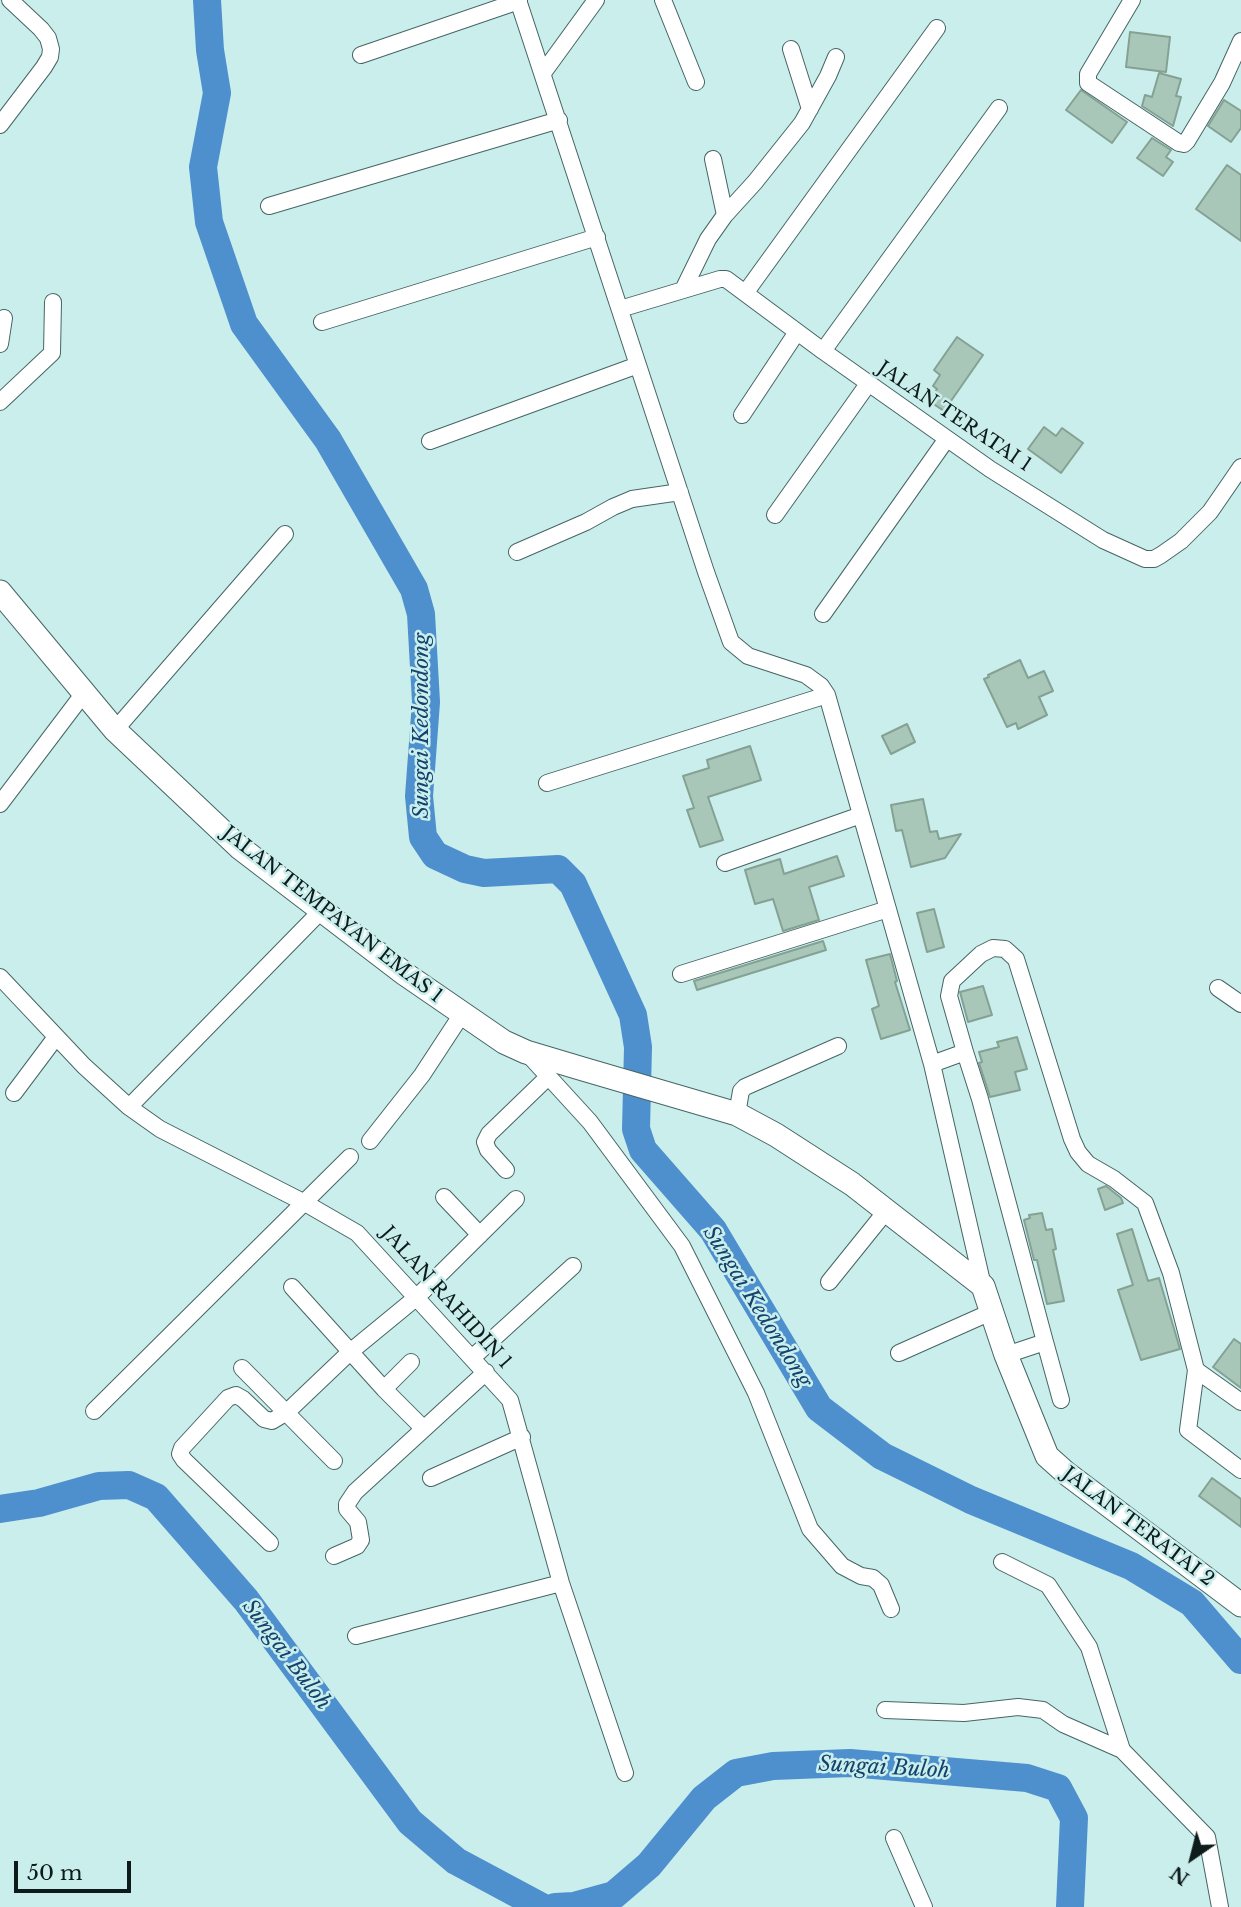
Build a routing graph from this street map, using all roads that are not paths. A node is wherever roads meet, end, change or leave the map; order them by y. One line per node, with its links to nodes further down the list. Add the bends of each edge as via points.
1 (10, 0): 16 (street, via 41,29 51,48 44,67)
2 (596, 0): 11 (street)
3 (663, 0): 12 (street)
4 (1132, 0): 7 (street, via 1088,74 1088,83 1179,143 1188,141)
5 (518, 1): 9 (street); 11 (street)
6 (937, 29): 22 (street)
7 (1241, 41)
8 (791, 49): 14 (street)
9 (361, 55)
10 (836, 57): 14 (street)
11 (543, 73): 15 (street)
12 (696, 82)
13 (999, 108): 29 (street)
14 (810, 109): 19 (street)
15 (559, 120): 18 (street); 20 (street)
16 (0, 125)
17 (713, 159): 19 (street)
18 (269, 206)
19 (725, 215): 21 (street)
20 (597, 237): 24 (street); 26 (street)
21 (683, 290): 22 (street, JALAN TERATAI 1, via 720,279); 24 (street, JALAN TERATAI 1)
22 (746, 292): 27 (street, JALAN TERATAI 1)
23 (53, 302): 32 (street, via 52,353)
24 (620, 309): 30 (street)
25 (4, 318): 28 (street)
26 (322, 322)
27 (797, 332): 29 (street, JALAN TERATAI 1); 33 (street)
28 (0, 344)
29 (822, 351): 31 (street, JALAN TERATAI 1)
30 (639, 365): 35 (street); 37 (street)
31 (868, 384): 34 (street, JALAN TERATAI 1); 38 (street)
32 (0, 402)
33 (742, 415)
34 (946, 440): 36 (street, JALAN TERATAI 1, via 1103,540 1145,559 1154,559 1181,541 1210,512); 42 (street)
35 (430, 441)
36 (1241, 467)
37 (680, 492): 40 (street, via 632,499); 44 (street, via 731,642 748,656 806,675)
38 (775, 515)
39 (285, 534): 45 (street)
40 (517, 552)
41 (0, 592): 43 (street, JALAN TEMPAYAN EMAS 1)
42 (823, 614)
43 (84, 693): 45 (street, JALAN TEMPAYAN EMAS 1); 47 (street)
44 (827, 695): 46 (street); 48 (street)
45 (115, 730): 51 (street, JALAN TEMPAYAN EMAS 1, via 239,847)
46 (547, 783)
47 (0, 804)
48 (861, 815): 49 (street); 50 (street)
49 (725, 863)
50 (888, 909): 52 (street); 61 (street)
51 (321, 911): 56 (street, JALAN TEMPAYAN EMAS 1); 64 (street)
52 (681, 974)
53 (0, 977): 57 (street, JALAN RAHIDIN 1)
54 (1218, 988): 55 (street)
55 (1241, 1004)
56 (462, 1014): 59 (street, JALAN TEMPAYAN EMAS 1); 66 (street)
57 (56, 1037): 63 (street); 64 (street, JALAN RAHIDIN 1)
58 (838, 1046): 65 (street, via 746,1087)
59 (526, 1052): 62 (street); 65 (street, JALAN TEMPAYAN EMAS 1)
60 (965, 1052): 61 (street); 80 (street); 87 (street, via 950,986 981,954 1005,949 1016,959 1078,1152 1145,1203 1171,1273)
61 (932, 1064): 76 (street)
62 (548, 1077): 68 (street, via 485,1142); 104 (street, via 590,1122 682,1246 756,1393 810,1529 842,1566 881,1585)
63 (14, 1093)
64 (129, 1107): 71 (street, JALAN RAHIDIN 1, via 160,1129)
65 (737, 1114): 72 (street, JALAN TEMPAYAN EMAS 1)
66 (370, 1141)
67 (350, 1157): 71 (street)
68 (506, 1170)
69 (444, 1197): 73 (street)
70 (516, 1199): 73 (street)
71 (305, 1203): 78 (street, JALAN RAHIDIN 1, via 357,1233); 92 (street)
72 (887, 1210): 75 (street); 76 (street, JALAN TEMPAYAN EMAS 1)
73 (480, 1235): 78 (street)
74 (573, 1266): 84 (street)
75 (829, 1282)
76 (983, 1286): 79 (street, JALAN TERATAI 2)
77 (292, 1287): 81 (street)
78 (417, 1297): 81 (street); 84 (street, JALAN RAHIDIN 1)
79 (991, 1312): 82 (street); 83 (street, JALAN TERATAI 2)
80 (1045, 1342): 83 (street); 90 (street)
81 (350, 1352): 89 (street); 93 (street)
82 (899, 1353)
83 (1006, 1355): 103 (street, JALAN TERATAI 2, via 1041,1446 1053,1463)
84 (472, 1358): 88 (street, JALAN RAHIDIN 1)
85 (411, 1362): 89 (street)
86 (242, 1368): 93 (street)
87 (1196, 1370): 91 (street); 97 (street, via 1188,1430)
88 (486, 1373): 94 (street); 95 (street, JALAN RAHIDIN 1, via 510,1400)
89 (384, 1389): 94 (street)
90 (1061, 1400)
91 (1241, 1402)
92 (94, 1412)
93 (287, 1412): 96 (street); 99 (street, via 272,1421 264,1419 236,1395 180,1454)
94 (423, 1428): 100 (street, via 355,1492 346,1509 358,1522 361,1540)
95 (522, 1437): 98 (street); 102 (street, JALAN RAHIDIN 1)
96 (334, 1461)
97 (1241, 1470)
98 (431, 1478)
99 (270, 1543)
100 (334, 1556)
101 (1002, 1562): 107 (street, via 1048,1586 1089,1647)
102 (561, 1583): 105 (street); 108 (street, JALAN RAHIDIN 1)
103 (1241, 1605)
104 (891, 1609)
105 (356, 1636)
106 (885, 1710): 107 (street, via 1043,1710 1062,1724)
107 (1122, 1749): 111 (street, via 1208,1837)
108 (625, 1773)
109 (894, 1838): 110 (street)
110 (924, 1907)
111 (1220, 1907)

